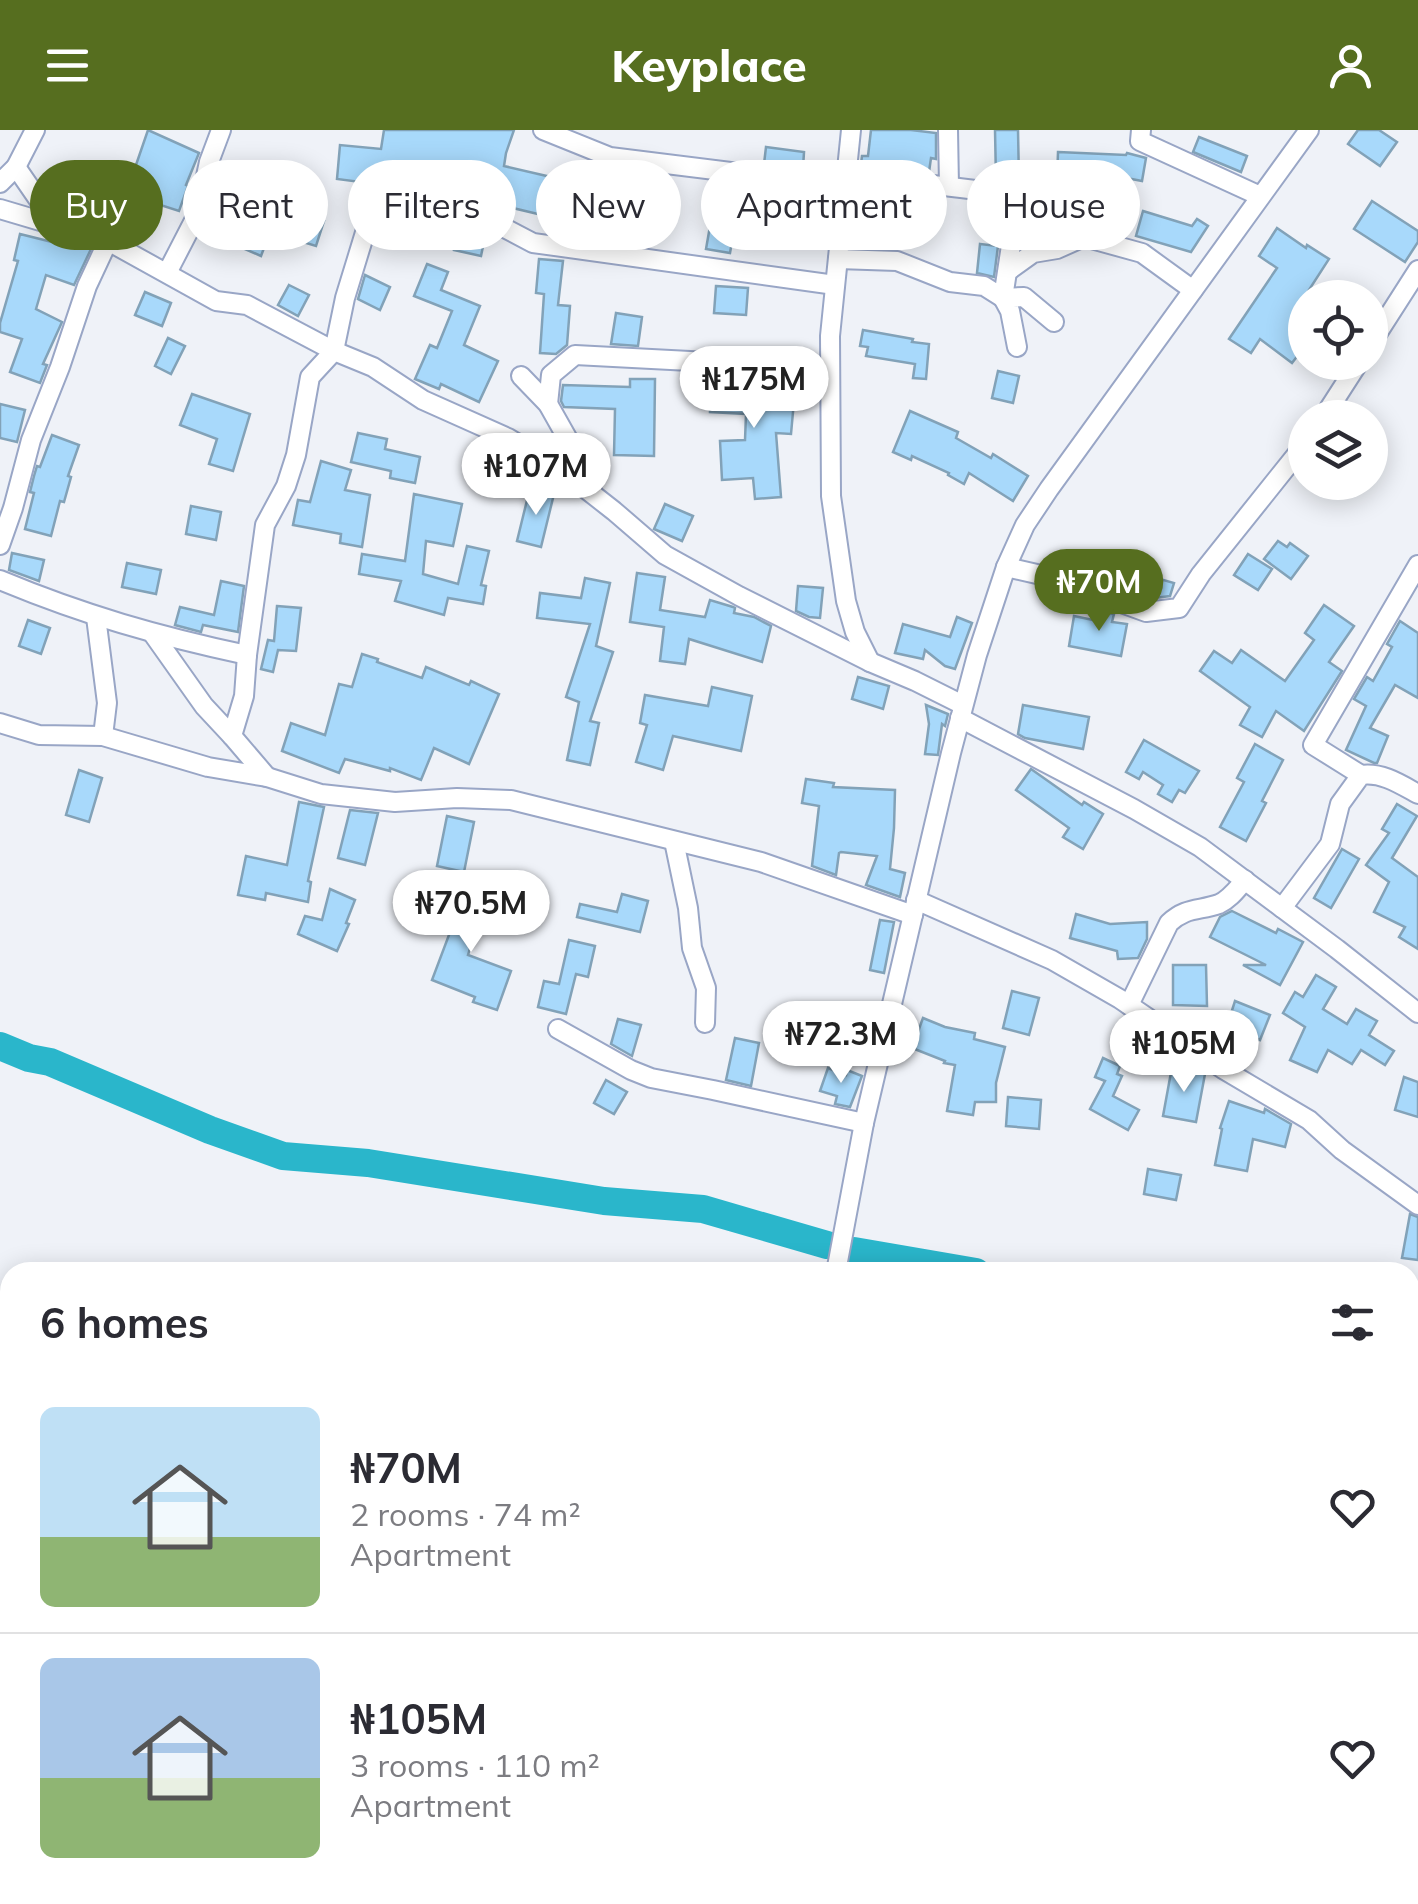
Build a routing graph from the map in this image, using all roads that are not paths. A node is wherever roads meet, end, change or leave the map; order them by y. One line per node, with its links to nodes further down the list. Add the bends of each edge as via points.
1 (34, 130): 10 (street)
2 (221, 130): 27 (street, via 198,213)
3 (543, 130): 9 (street, via 610,157)
4 (850, 130): 8 (street)
5 (948, 130): 12 (street)
6 (1141, 130): 15 (street, via 1140,140)
7 (1309, 130): 15 (street)
8 (846, 160)
9 (701, 166)
10 (16, 167): 11 (street); 13 (street)
11 (0, 183)
12 (949, 186): 14 (street)
13 (30, 187)
14 (967, 188)
15 (1260, 196): 29 (street)
16 (0, 209): 17 (street)
17 (30, 219)
18 (104, 250): 40 (street, via 31,440)
19 (124, 250): 27 (street)
20 (839, 250): 24 (street)
21 (1011, 250): 25 (street)
22 (1049, 250): 25 (street, via 1033,252)
23 (1131, 250): 29 (street)
24 (838, 259): 28 (street); 30 (street, via 896,262 950,282 984,286)
25 (1008, 270): 30 (street)
26 (1418, 270): 31 (street)
27 (167, 274): 34 (street, via 216,301 247,304)
28 (835, 285): 34 (street, via 533,243 426,194 376,189); 36 (street)
29 (1193, 290): 41 (street, via 1025,526)
30 (1002, 298): 32 (street, via 1024,296); 33 (street)
31 (1388, 317)
32 (1054, 322)
33 (1017, 348)
34 (334, 351): 39 (street, via 508,438); 46 (street, via 310,377 296,455 265,524)
35 (521, 376): 37 (street)
36 (830, 384): 37 (street, via 709,362 574,355 552,375); 47 (street, via 831,496 846,600)
37 (548, 404): 39 (street)
38 (1288, 465): 41 (street, via 1178,608 1146,612)
39 (593, 494): 47 (street, via 665,555)
40 (0, 545)
41 (1006, 568): 48 (street)
42 (1417, 570): 52 (street, via 1313,745)
43 (0, 580): 44 (street)
44 (96, 617): 45 (street); 50 (street, via 107,703)
45 (152, 634): 46 (street); 51 (street)
46 (247, 655): 51 (street)
47 (870, 662): 48 (street, via 915,680)
48 (962, 711): 56 (street, via 1200,847); 57 (street)
49 (0, 723): 50 (street, via 39,735)
50 (103, 736): 53 (street)
51 (232, 736): 53 (street)
52 (1361, 775): 54 (street, via 1372,773); 58 (street, via 1340,804 1330,844)
53 (268, 777): 55 (street, via 321,794 395,802 511,800)
54 (1418, 794)
55 (674, 841): 57 (street); 61 (street, via 692,948 706,988)
56 (1245, 880): 58 (street); 59 (street, via 1221,903 1181,912 1169,922)
57 (914, 907): 59 (street, via 1052,960); 63 (street)
58 (1282, 908): 60 (street)
59 (1129, 1004): 64 (street, via 1308,1120)
60 (1418, 1013)
61 (705, 1022)
62 (558, 1029): 63 (street, via 651,1078)
63 (864, 1124): 65 (street)
64 (1418, 1205)
65 (838, 1262)

